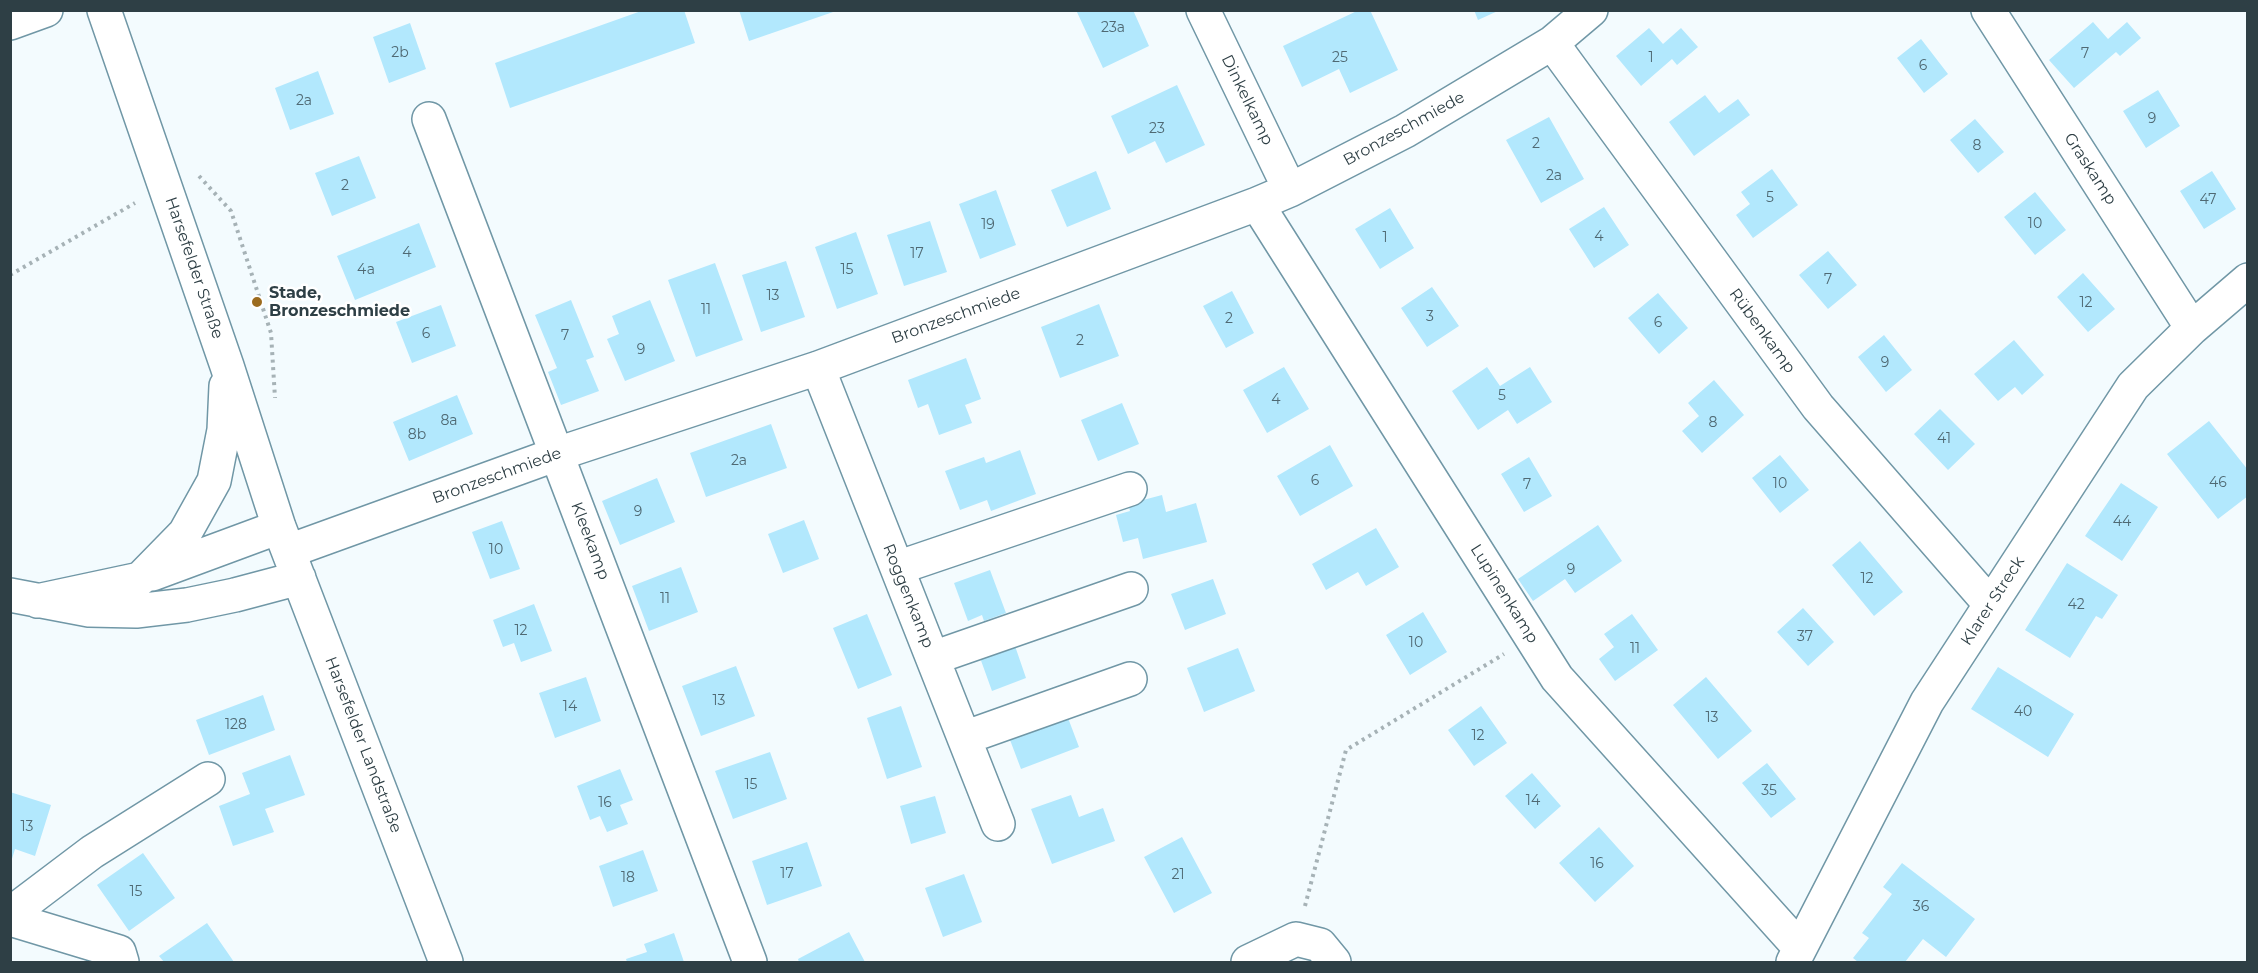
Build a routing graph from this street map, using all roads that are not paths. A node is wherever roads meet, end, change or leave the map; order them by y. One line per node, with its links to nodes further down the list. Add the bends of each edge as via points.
1 (46, 10): 6 (street)
2 (104, 10): 13 (street, Harsefelder Straße)
3 (1203, 10): 9 (street, Dinkelkamp)
4 (1591, 10): 7 (street, Bronzeschmiede)
5 (1988, 10): 12 (street, Graskamp)
6 (10, 23)
7 (1552, 43): 9 (street, Bronzeschmiede, via 1405,131); 22 (street, Rübenkamp, via 1818,407)
8 (429, 119): 15 (street, Kleekamp)
9 (1290, 190): 10 (street, Bronzeschmiede)
10 (1257, 204): 14 (street, Bronzeschmiede); 30 (street, Lupinenkamp, via 1557,678)
11 (2247, 280): 12 (street, Klarer Streck)
12 (2192, 328): 22 (street, Klarer Streck, via 2133,386)
13 (227, 366): 17 (street, Harsefelder Straße); 19 (street, via 224,430 214,482 185,533)
14 (818, 368): 15 (street, Bronzeschmiede); 18 (street, Roggenkamp)
15 (557, 454): 17 (street, Bronzeschmiede); 33 (street, Kleekamp)
16 (1130, 489): 18 (street)
17 (289, 552): 19 (street); 21 (street, via 196,603 136,611 89,610); 32 (street, Harsefelder Landstraße)
18 (897, 568): 23 (street, Roggenkamp)
19 (140, 579): 21 (street)
20 (1131, 589): 23 (street)
21 (24, 598)
22 (1990, 604): 30 (street, Klarer Streck, via 1927,702)
23 (933, 658): 25 (street, Roggenkamp)
24 (1130, 679): 25 (street)
25 (964, 738): 27 (street, Roggenkamp)
26 (208, 779): 28 (street, via 92,852)
27 (998, 824)
28 (10, 914)
29 (10, 919): 31 (street, via 119,952)
30 (1796, 955)
31 (122, 963)
32 (446, 963)
33 (750, 963)
34 (1248, 963): 35 (street, via 1296,939 1320,945)
35 (1334, 963)

